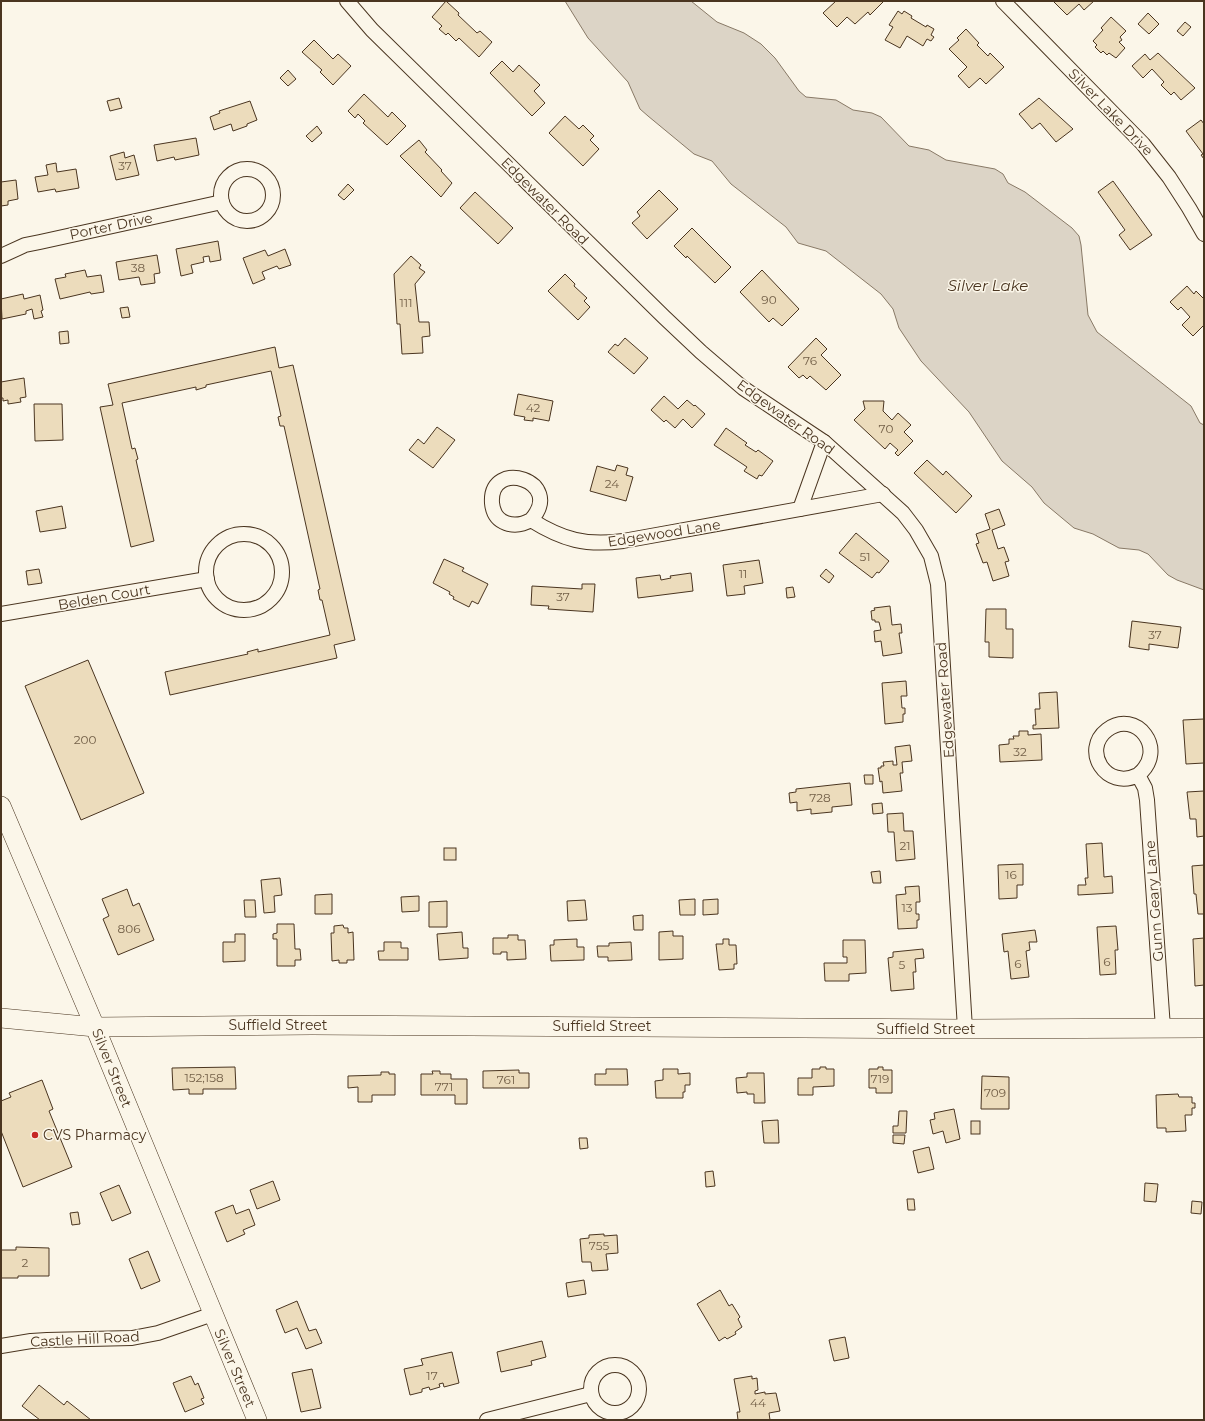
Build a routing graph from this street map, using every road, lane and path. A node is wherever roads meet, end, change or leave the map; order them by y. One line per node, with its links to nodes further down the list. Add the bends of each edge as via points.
1 (347, 1): 6 (street, Edgewater Road, via 372,30 691,342 743,388)
2 (1003, 1): 4 (street, Silver Lake Drive, via 1143,144 1172,182)
3 (222, 202): 5 (street, Porter Drive, via 26,245)
4 (1204, 234)
5 (1, 256)
6 (824, 442): 7 (street, Edgewater Road); 8 (street)
7 (882, 494): 8 (street, Edgewood Lane); 18 (street, Edgewater Road, via 903,514 924,541 931,556 938,584)
8 (800, 509): 9 (street, Edgewood Lane, via 608,543 578,541 560,536)
9 (531, 520)
10 (207, 579): 10 (street, via 218,599 230,608 246,610 261,606 273,596 280,583 282,567 276,552 265,541 250,535 234,536 220,543 210,555); 11 (street, Belden Court)
11 (1, 614)
12 (1138, 775): 16 (street, Gunn Geary Lane, via 1145,788 1147,800)
13 (1, 806): 15 (main road, Silver Street)
14 (1, 1018): 15 (main road, Suffield Street)
15 (95, 1027): 18 (main road, Suffield Street, via 386,1025); 19 (main road, Silver Street)
16 (1163, 1028): 17 (main road, Suffield Street); 18 (main road, Suffield Street)
17 (1204, 1028)
18 (965, 1029)
19 (213, 1314): 20 (street, Castle Hill Road, via 139,1337 42,1340); 22 (main road, Silver Street)
20 (1, 1346)
21 (591, 1394): 23 (street)
22 (257, 1420)
23 (487, 1420)

